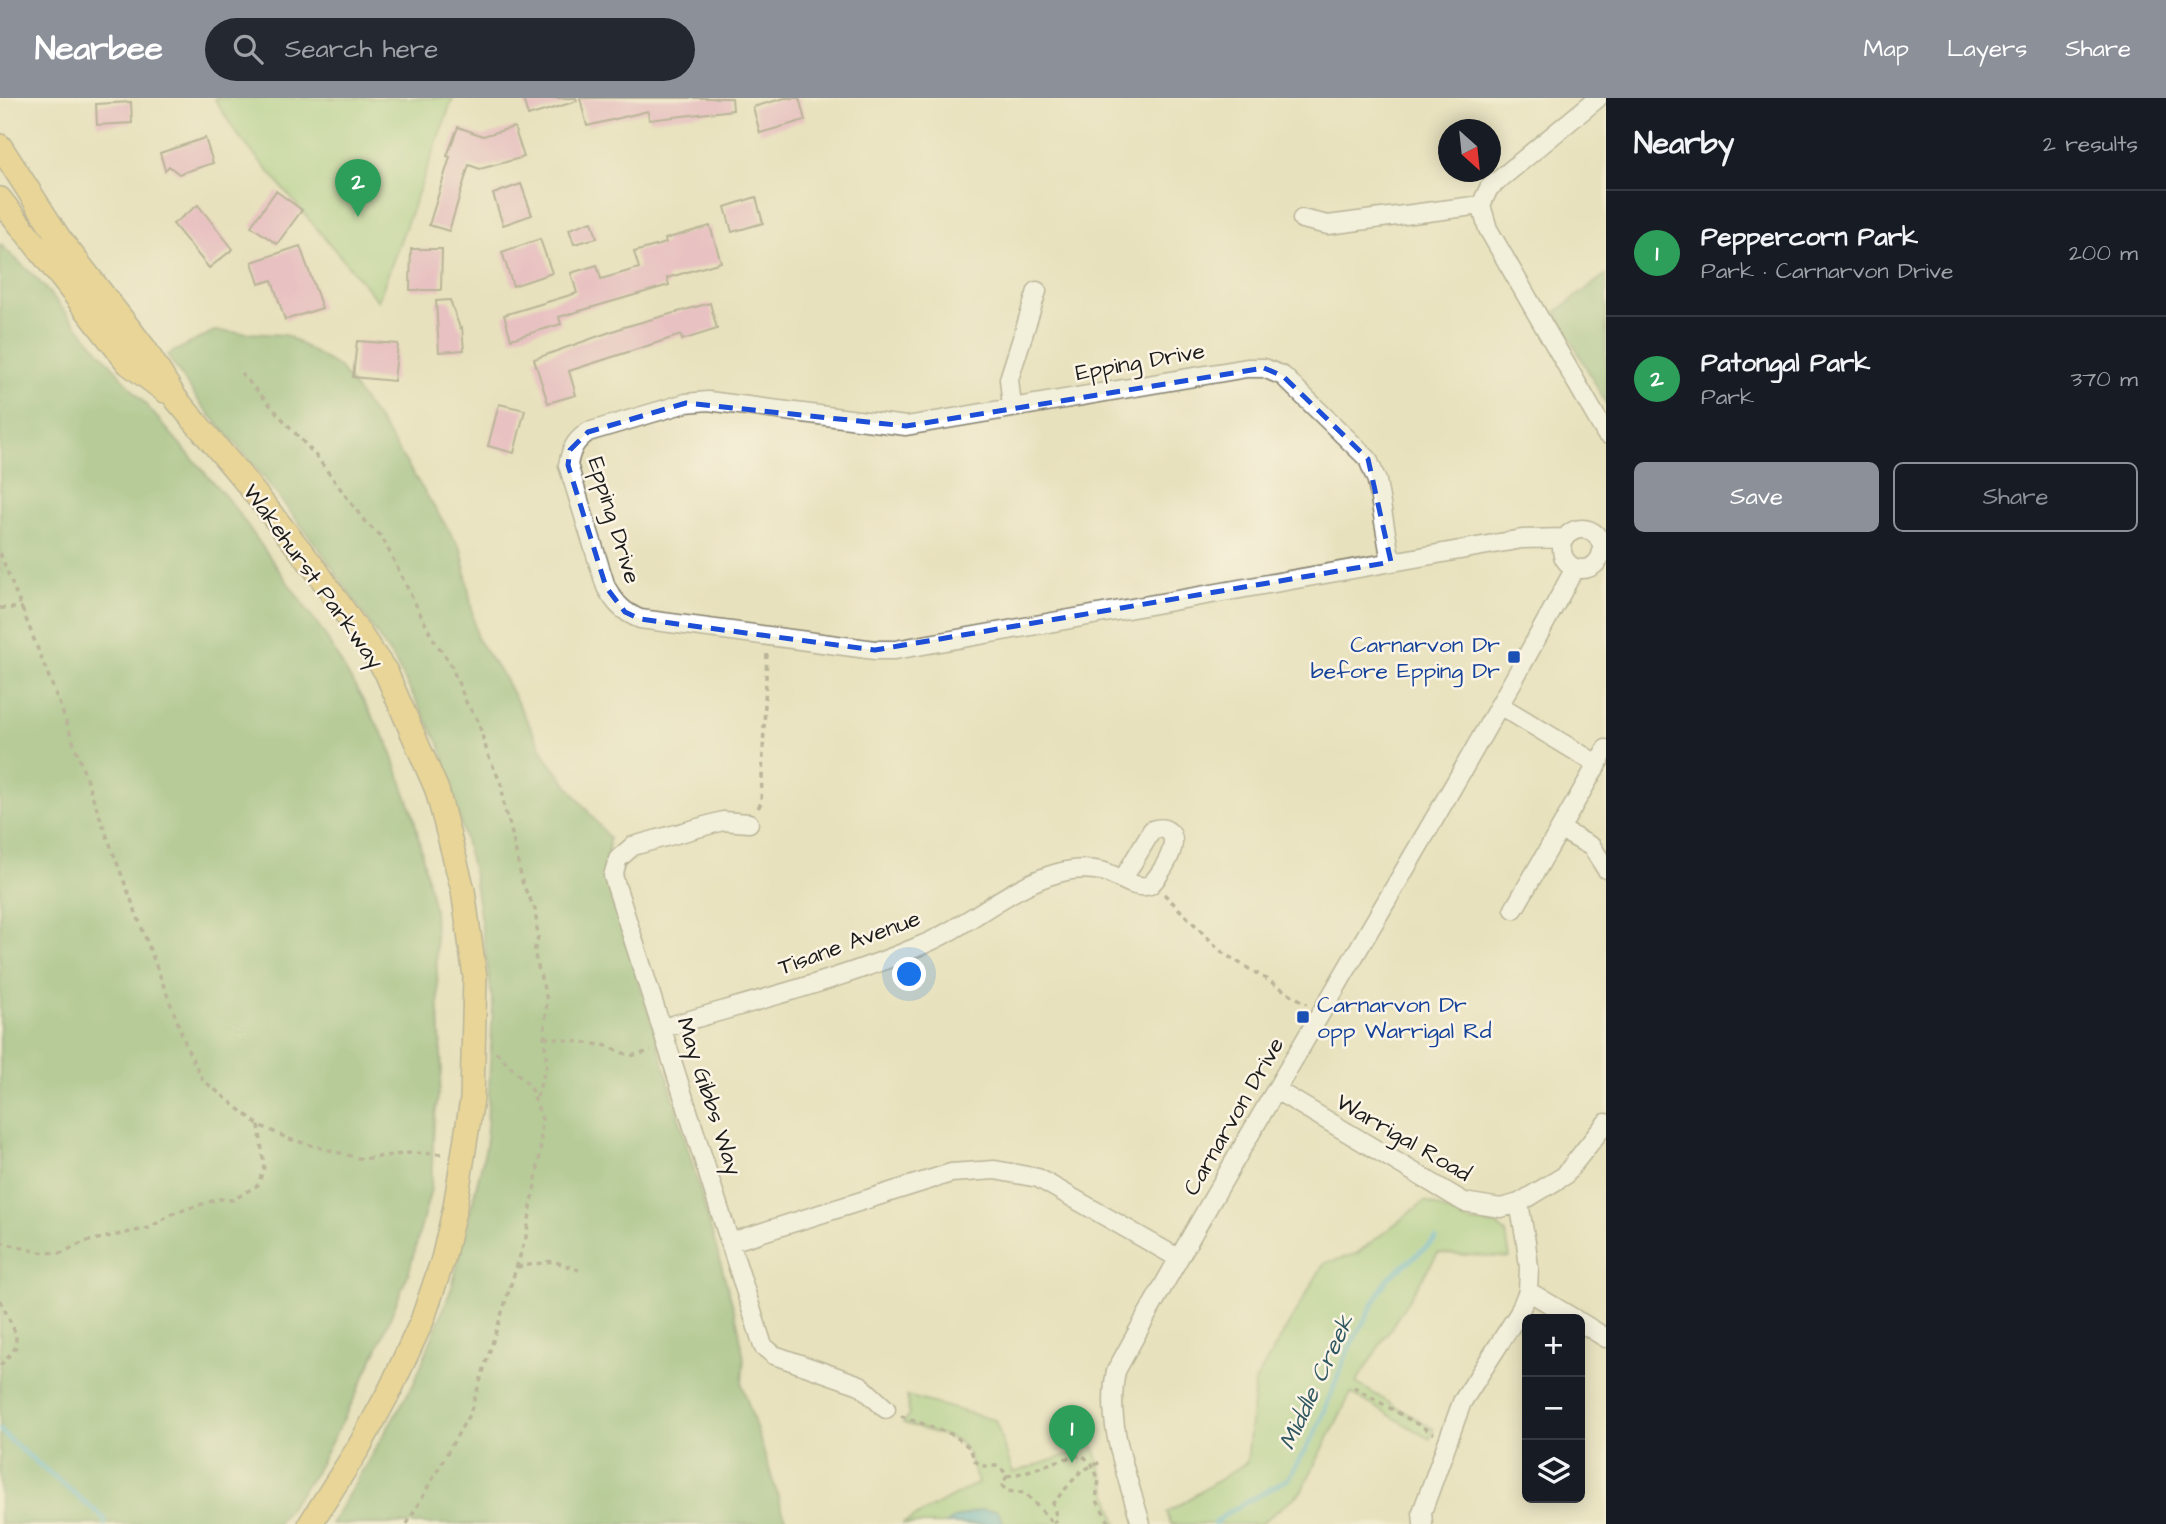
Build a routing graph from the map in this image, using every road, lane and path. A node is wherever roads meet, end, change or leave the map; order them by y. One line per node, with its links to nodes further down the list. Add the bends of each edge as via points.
1 (1598, 98): 4 (street, via 1489,188)
2 (0, 146): 8 (main road, Wakehurst Parkway, via 59,238 145,349)
3 (0, 199): 8 (main road, Wakehurst Parkway, via 128,363)
4 (1481, 205): 5 (street, via 1328,225); 10 (street, via 1488,229)
5 (1302, 219)
6 (1037, 291): 9 (street, via 1009,379)
7 (241, 373): 29 (path, via 382,537 478,721 502,786 523,885 535,909 538,937 534,952 547,1000)
8 (176, 399): 28 (main road, Wakehurst Parkway, via 316,570 386,672 437,790 463,890 475,976)
9 (1012, 407): 14 (street, Epping Drive, via 1264,368 1283,376 1368,460 1377,481); 18 (street, Epping Drive, via 906,426 708,401 674,406 578,439 570,450 568,465 613,600 640,620)
10 (1606, 434)
11 (1601, 529): 12 (street, via 1570,533); 15 (street, via 1599,561 1587,569)
12 (1566, 538): 14 (street, Epping Drive, via 1522,539); 15 (street, via 1563,555)
13 (0, 553): 17 (path)
14 (1391, 562): 18 (street, Epping Drive, via 895,650)
15 (1575, 568): 19 (street, Carnarvon Drive)
16 (0, 608): 17 (path)
17 (23, 608): 34 (path, via 188,1050 203,1080)
18 (768, 636): 21 (path, via 761,803)
19 (1501, 706): 20 (street); 27 (street, Carnarvon Drive)
20 (1602, 757): 22 (street)
21 (749, 823): 30 (street, May Gibbs Way, via 723,821 633,846 618,859 613,876)
22 (1560, 829): 23 (street, via 1592,848); 26 (street)
23 (1606, 869)
24 (1123, 879): 25 (street, Tisane Avenue, via 1144,888); 25 (street, via 1152,830 1167,829 1175,841); 30 (street, Tisane Avenue, via 1084,869 1059,873 1031,883 925,944)
25 (1155, 881): 27 (path, via 1223,953)
26 (1514, 909)
27 (1321, 1014): 31 (street, Carnarvon Drive)
28 (474, 1030): 32 (path, via 530,1086); 35 (main road, Wakehurst Parkway, via 472,1099)
29 (544, 1037): 30 (path, via 608,1046 630,1056); 32 (path, via 547,1063)
30 (666, 1037): 38 (street, May Gibbs Way)
31 (1276, 1090): 36 (street, Warrigal Road, via 1464,1202 1501,1208); 39 (street, Carnarvon Drive)
32 (536, 1100): 40 (path, via 542,1119 540,1155)
33 (1606, 1123): 36 (street, Warrigal Road, via 1564,1177)
34 (259, 1125): 35 (path, via 289,1139 362,1159 410,1153); 37 (path, via 264,1167 258,1185 233,1200 193,1207 149,1228 84,1242 61,1253)
35 (463, 1154): 54 (main road, Wakehurst Parkway, via 443,1259 422,1321 359,1447)
36 (1518, 1203): 42 (street, via 1529,1268)
37 (0, 1242)
38 (731, 1242): 39 (street, via 951,1173 995,1170 1038,1178); 49 (street, May Gibbs Way, via 763,1346 774,1355 860,1385)
39 (1178, 1258): 58 (street, Carnarvon Drive, via 1116,1371 1113,1388 1115,1427)
40 (517, 1266): 41 (path, via 553,1261); 55 (path, via 470,1413)
41 (579, 1269)
42 (1528, 1291): 44 (street); 50 (street, via 1462,1402)
43 (0, 1300): 47 (path, via 16,1334 16,1347)
44 (1567, 1314)
45 (1585, 1325): 46 (street)
46 (1606, 1338)
47 (0, 1366)
48 (1354, 1387): 50 (path)
49 (887, 1409): 53 (path, via 954,1435 970,1448 975,1461 999,1466)
50 (1448, 1441): 59 (street, via 1422,1512)
51 (1102, 1461): 52 (path)
52 (1092, 1464): 53 (path, via 1082,1455); 56 (path, via 1053,1503 1057,1520); 57 (path, via 1099,1480 1096,1499)
53 (1007, 1476): 56 (path, via 1002,1485 1006,1491 1025,1493)
54 (310, 1524)
55 (407, 1524)
56 (1053, 1524)
57 (1110, 1524)
58 (1141, 1524)
59 (1423, 1524)

